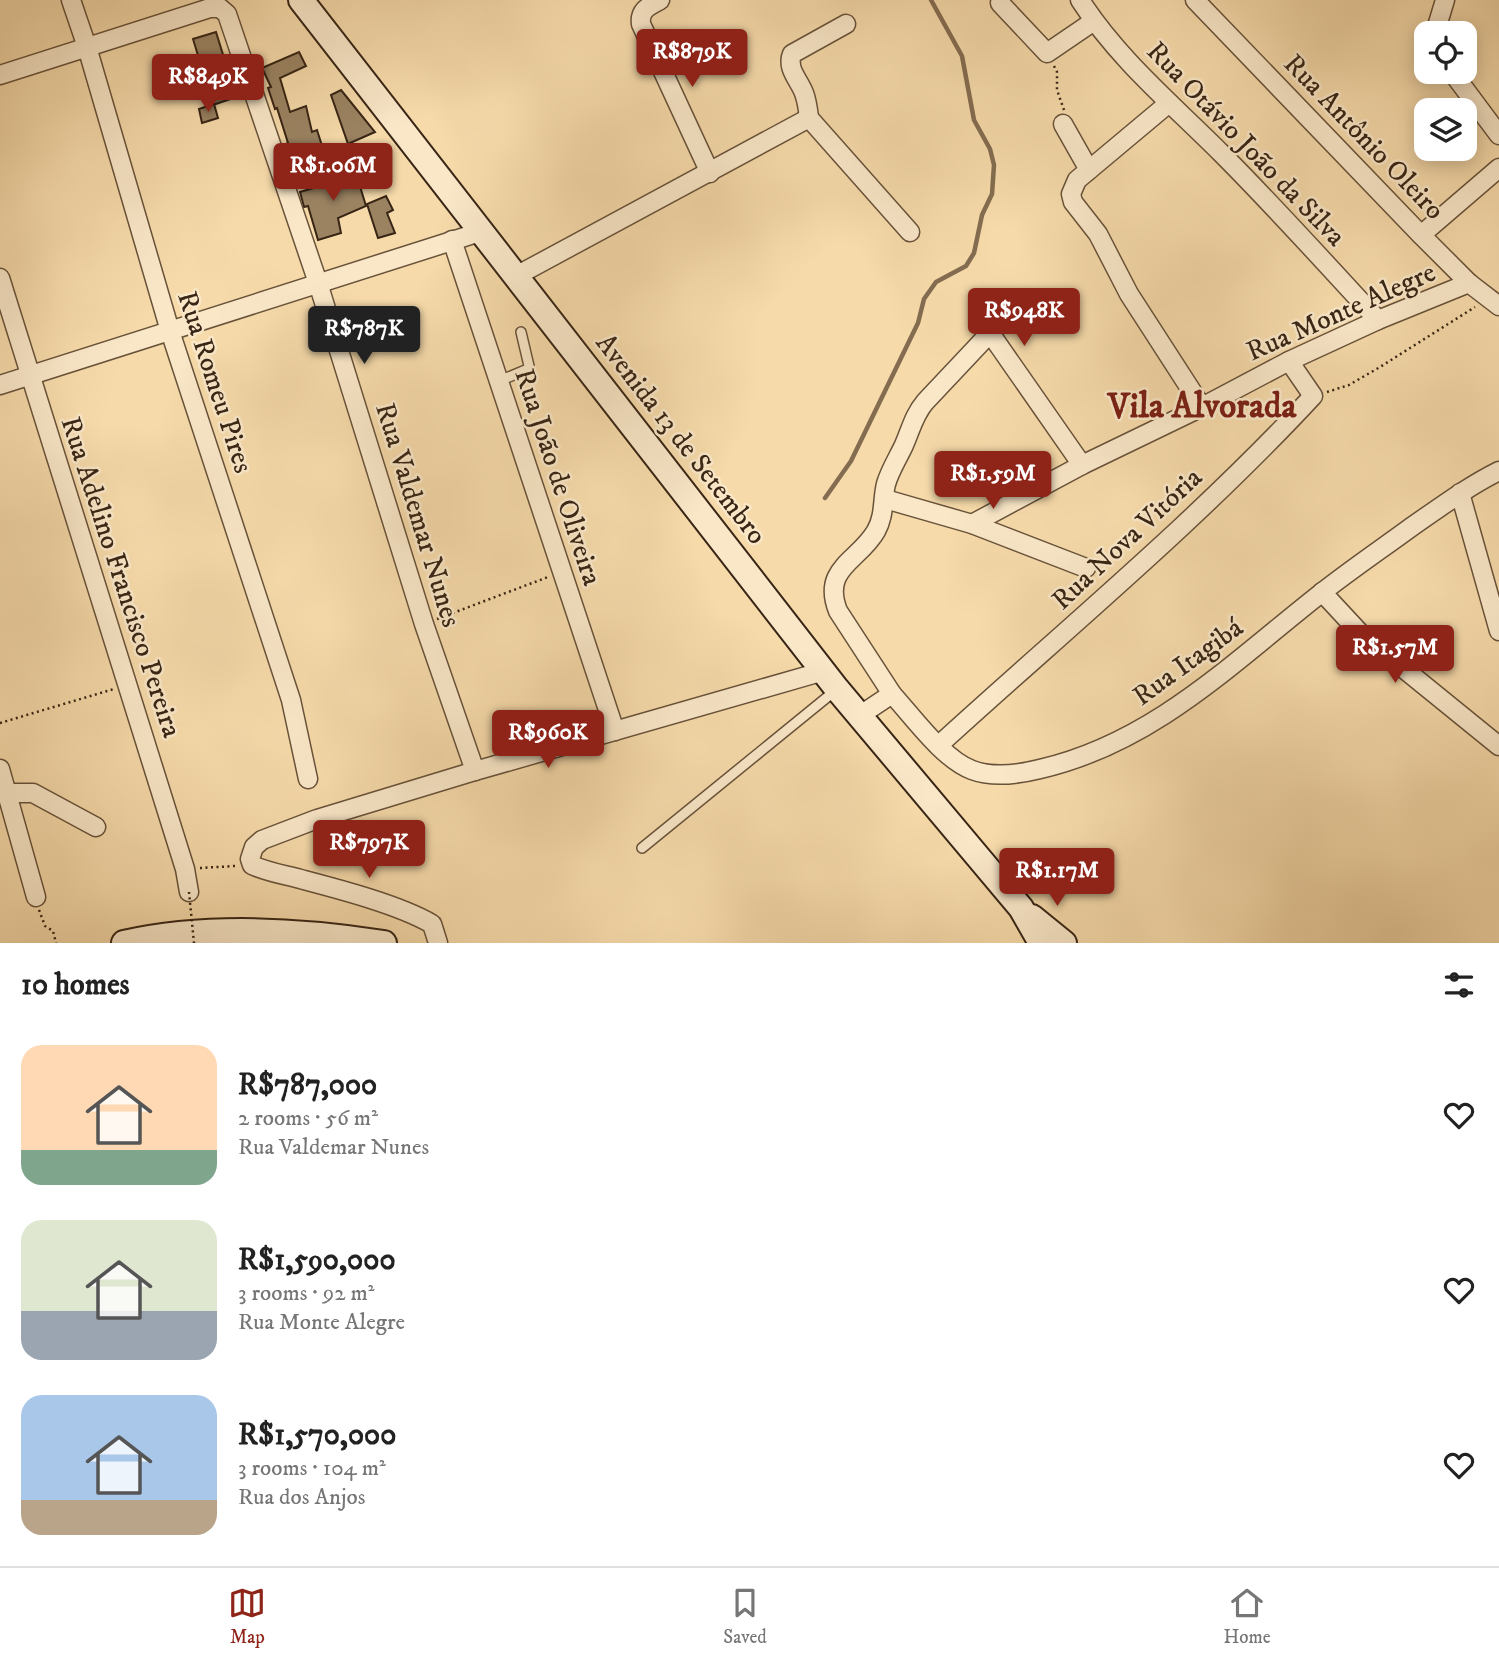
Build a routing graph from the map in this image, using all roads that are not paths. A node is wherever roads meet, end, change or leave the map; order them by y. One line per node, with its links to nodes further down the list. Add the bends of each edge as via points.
1 (71, 0): 11 (street, Rua Romeu Pires)
2 (301, 0): 21 (main road, Avenida 13 de Setembro)
3 (660, 0): 20 (street, via 643,10 641,24)
4 (1080, 0): 9 (street, Rua Otávio João da Silva)
5 (1195, 0): 23 (street, Rua Antônio Oleiro)
6 (1445, 0): 8 (street)
7 (1000, 3): 9 (street, via 1047,53)
8 (1439, 21)
9 (1094, 22): 14 (street, Rua Otávio João da Silva)
10 (846, 24): 15 (street, via 792,54 790,66 805,94)
11 (87, 47): 12 (street); 27 (street, Rua Valdemar Nunes, via 210,8 227,14); 32 (street, Rua Romeu Pires)
12 (0, 75)
13 (1461, 84): 17 (street)
14 (1169, 103): 19 (street); 31 (street, Rua Otávio João da Silva)
15 (808, 118): 20 (street); 22 (street)
16 (1063, 124): 19 (street)
17 (1499, 135)
18 (1499, 167): 23 (street)
19 (1088, 170): 39 (street, via 1073,187 1073,202 1098,234 1129,294)
20 (710, 173): 25 (street)
21 (480, 232): 24 (street); 25 (main road, Avenida 13 de Setembro)
22 (910, 232)
23 (1420, 235): 28 (street, Rua Antônio Oleiro)
24 (452, 240): 27 (street); 37 (street, Rua João de Oliveira)
25 (516, 276): 48 (main road, Avenida 13 de Setembro)
26 (0, 278): 36 (street, Rua Adelino Francisco Pereira)
27 (318, 283): 32 (street); 55 (street, Rua Valdemar Nunes, via 424,624)
28 (1469, 283): 29 (street, Rua Antônio Oleiro); 31 (street, Rua Monte Alegre)
29 (1495, 302)
30 (1017, 308): 34 (street, Rua Itagibá)
31 (1378, 320): 35 (street, Rua Monte Alegre)
32 (170, 331): 36 (street); 56 (street, Rua Romeu Pires, via 291,700)
33 (521, 332): 37 (lane, via 528,369)
34 (990, 333): 40 (street); 43 (street, Rua Itagibá, via 916,413 890,472)
35 (1289, 361): 39 (street, Rua Monte Alegre); 52 (street, Rua Nova Vitória, via 1313,396 1123,582)
36 (30, 376): 38 (street); 60 (street, Rua Adelino Francisco Pereira)
37 (499, 381): 51 (street, Rua João de Oliveira)
38 (0, 385)
39 (1202, 407): 40 (street, Rua Monte Alegre)
40 (1082, 465): 44 (street, Rua Monte Alegre)
41 (1499, 471): 42 (street, Rua Itagibá)
42 (1460, 493): 46 (street, Rua Itagibá); 47 (street)
43 (885, 499): 44 (street); 49 (street, Rua Itagibá, via 878,529 837,576 833,599)
44 (972, 524): 45 (street)
45 (1086, 568)
46 (1322, 592): 52 (street, Rua Itagibá, via 1177,709 1068,762 993,774 973,770); 53 (street, via 1361,634)
47 (1499, 631)
48 (830, 680): 50 (main road, Avenida 13 de Setembro); 51 (street); 59 (lane)
49 (892, 694): 50 (street); 52 (street, Rua Itagibá)
50 (859, 716): 62 (main road, Avenida 13 de Setembro)
51 (615, 731): 55 (street)
52 (939, 745)
53 (1499, 746)
54 (0, 769): 57 (street)
55 (475, 771): 65 (street, via 269,835 254,847 250,859 264,871 415,914 432,924)
56 (308, 779)
57 (7, 793): 58 (street, via 33,793); 61 (street)
58 (96, 827)
59 (642, 848)
60 (189, 892)
61 (36, 897)
62 (1021, 908): 66 (main road, Avenida 13 de Setembro); 67 (main road, Avenida 13 de Setembro)
63 (124, 943): 64 (main road, via 255,932)
64 (384, 943)
65 (438, 943)
66 (1041, 943)
67 (1064, 943)

